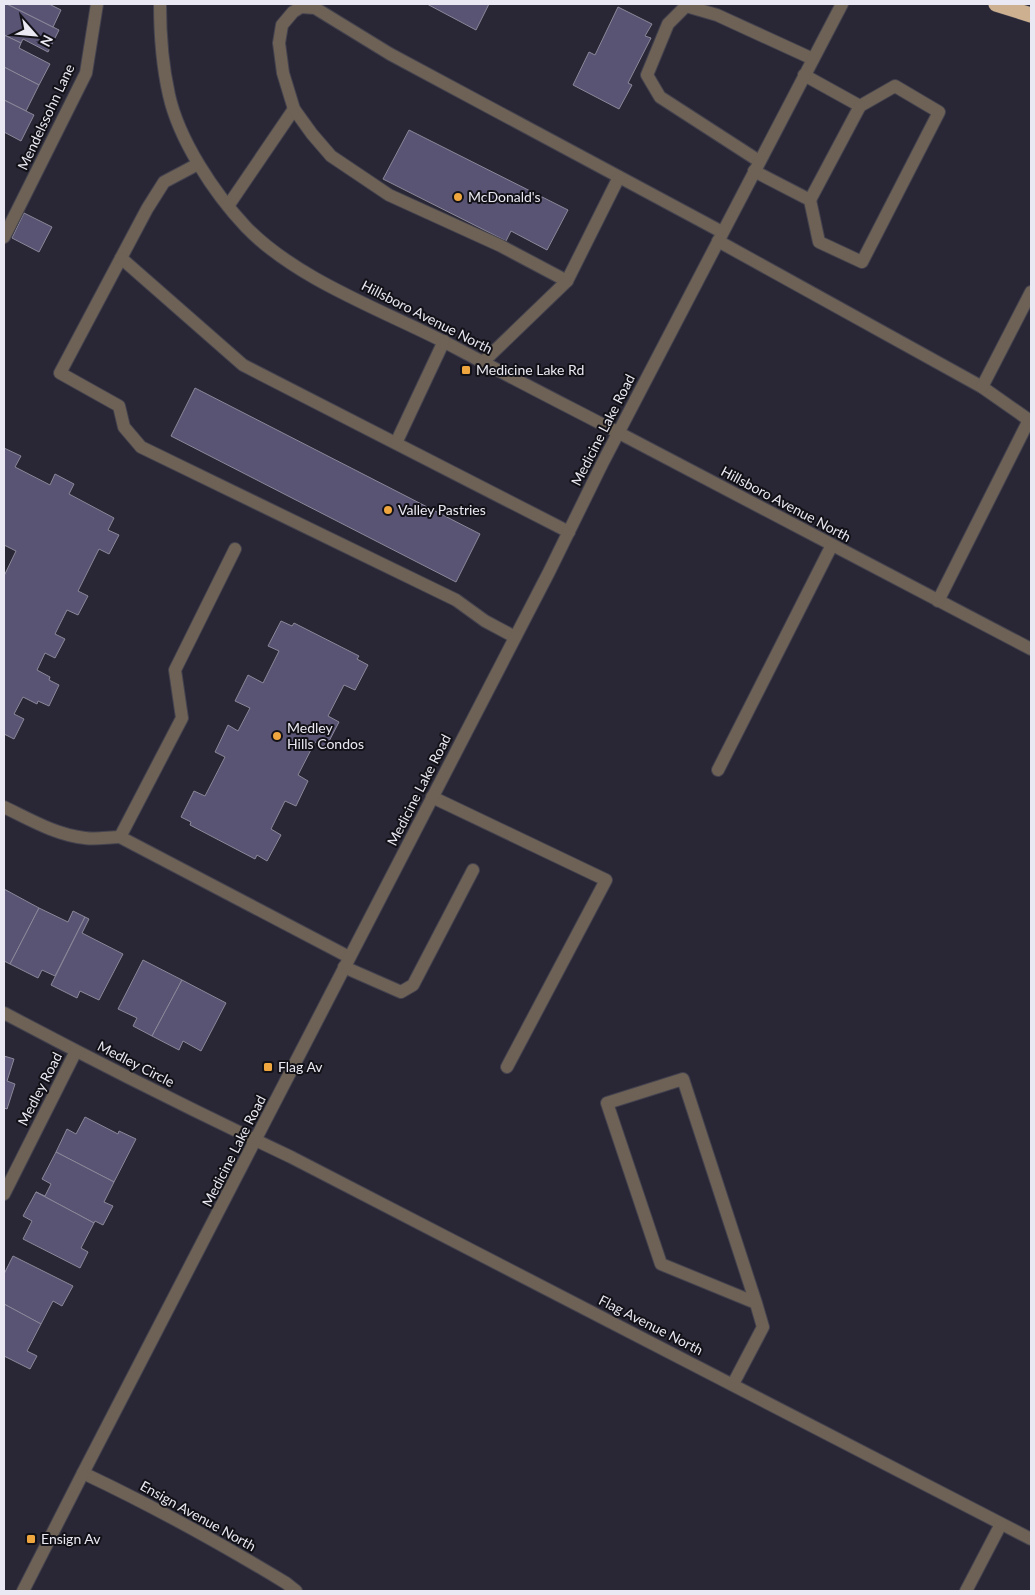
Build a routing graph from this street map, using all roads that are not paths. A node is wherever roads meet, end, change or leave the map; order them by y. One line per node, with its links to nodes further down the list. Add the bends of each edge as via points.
1 (97, 4): 15 (street, Mendelssohn Lane, via 86,73)
2 (160, 4): 10 (street, Hillsboro Avenue North, via 160,43 169,98)
3 (842, 4): 6 (street, Medicine Lake Road)
4 (996, 4): 5 (highway)
5 (1031, 15)
6 (812, 59): 7 (street, Medicine Lake Road); 11 (street, via 718,15 686,6 668,24 647,75 660,97)
7 (804, 75): 8 (street); 11 (street, Medicine Lake Road)
8 (860, 106): 13 (street); 13 (street, via 894,86 939,112 862,262 819,242)
9 (294, 108): 12 (street, via 283,73 279,42 282,25 293,12 301,8 315,8 390,54); 14 (street); 18 (street, via 331,156 390,195 501,246)
10 (198, 164): 14 (street, Hillsboro Avenue North); 17 (street, via 164,182)
11 (757, 166): 13 (street); 16 (street, Medicine Lake Road)
12 (619, 177): 16 (street); 18 (street)
13 (810, 200)
14 (228, 206): 20 (street, Hillsboro Avenue North, via 265,244 314,276)
15 (4, 237)
16 (720, 237): 22 (street); 24 (street, Medicine Lake Road)
17 (121, 258): 25 (street, via 243,365); 30 (street, via 60,373 119,406 124,427 141,447 456,600 485,621)
18 (567, 281): 21 (street)
19 (1031, 292): 22 (street)
20 (444, 341): 21 (street, Hillsboro Avenue North); 25 (street)
21 (482, 362): 24 (street, Hillsboro Avenue North)
22 (982, 387): 23 (street)
23 (1030, 420): 29 (street)
24 (619, 433): 26 (street, Medicine Lake Road); 27 (street, Hillsboro Avenue North)
25 (396, 443): 26 (street)
26 (569, 532): 30 (street, Medicine Lake Road)
27 (832, 545): 29 (street, Hillsboro Avenue North); 32 (street)
28 (234, 550): 35 (street, via 175,670 182,718)
29 (938, 601): 31 (street, Hillsboro Avenue North)
30 (515, 636): 33 (street, Medicine Lake Road)
31 (1031, 649)
32 (718, 770)
33 (432, 797): 37 (street, Medicine Lake Road); 40 (street, via 606,880)
34 (4, 807): 35 (street, via 68,835 86,839)
35 (120, 837): 37 (street)
36 (473, 870): 37 (street, via 413,985 400,992)
37 (347, 962): 41 (street, Medicine Lake Road)
38 (4, 1013): 39 (street, Medley Circle)
39 (76, 1051): 41 (street, Medley Circle); 42 (street, Medley Road)
40 (507, 1068)
41 (256, 1140): 44 (street, Flag Avenue North); 45 (street, Medicine Lake Road)
42 (4, 1194)
43 (756, 1303): 43 (street, via 683,1079 607,1103 662,1264); 44 (street, via 763,1327)
44 (733, 1384): 46 (street, Flag Avenue North)
45 (83, 1474): 48 (street, Medicine Lake Road); 49 (street, Ensign Avenue North, via 215,1540)
46 (1001, 1524): 47 (street, Flag Avenue North); 50 (street)
47 (1031, 1540)
48 (23, 1591)
49 (296, 1591)
50 (966, 1591)

